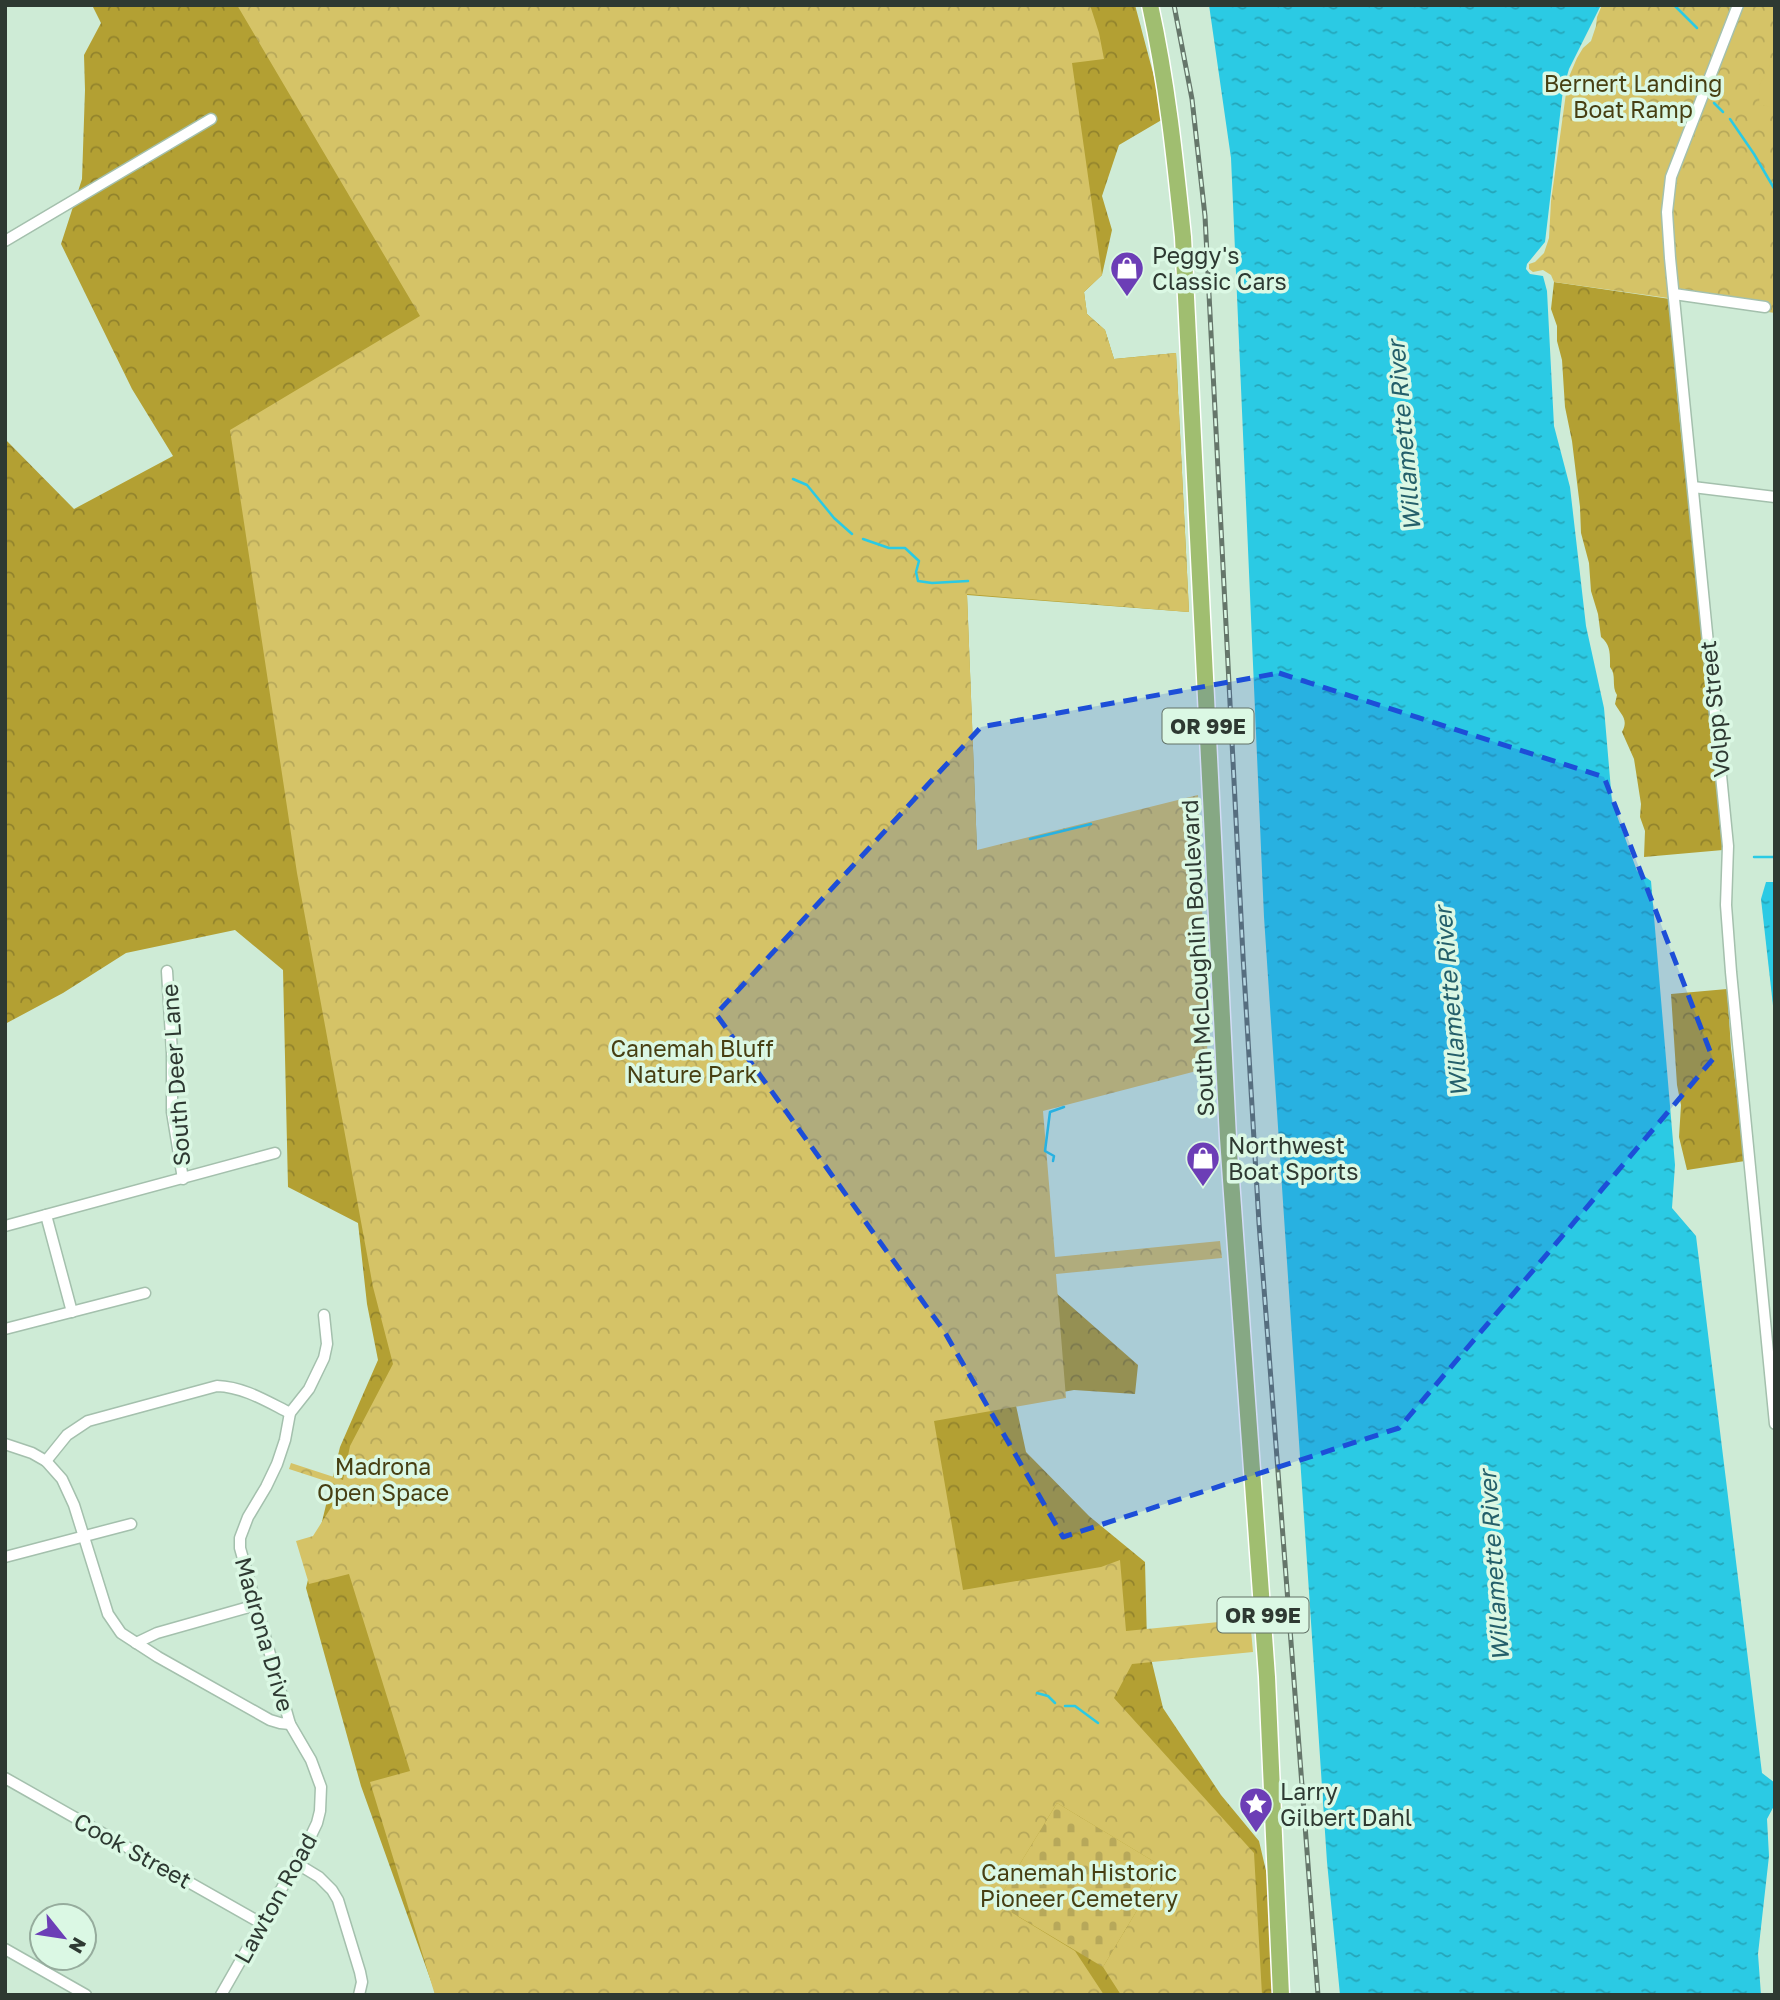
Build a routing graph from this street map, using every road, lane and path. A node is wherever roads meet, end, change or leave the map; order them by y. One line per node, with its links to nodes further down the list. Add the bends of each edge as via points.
1 (1150, 5): 36 (highway, South McLoughlin Boulevard / OR 99E, via 1173,138 1183,237 1228,1138 1267,1676)
2 (1738, 5): 5 (street, Volpp Street, via 1668,189)
3 (211, 119): 4 (street)
4 (5, 241)
5 (1674, 294): 6 (street); 7 (street, Volpp Street)
6 (1765, 307)
7 (1693, 487): 8 (street); 19 (street, Volpp Street, via 1728,846 1731,972)
8 (1775, 497)
9 (167, 971): 11 (street, South Deer Lane, via 172,1112)
10 (275, 1153): 11 (street)
11 (183, 1179): 12 (street)
12 (46, 1215): 13 (street); 15 (street)
13 (5, 1226)
14 (145, 1293): 15 (street)
15 (72, 1312): 17 (street)
16 (324, 1315): 18 (street, Madrona Drive, via 324,1358 309,1389)
17 (5, 1329)
18 (290, 1413): 21 (street, via 244,1390 217,1386 88,1421 67,1435); 25 (street, Madrona Drive, via 277,1464 240,1538)
19 (1775, 1424)
20 (5, 1444): 21 (street)
21 (46, 1461): 23 (street, via 68,1489)
22 (131, 1524): 23 (street)
23 (84, 1536): 24 (street); 26 (street, via 108,1614 121,1633)
24 (5, 1557)
25 (256, 1605): 26 (street); 27 (street, Madrona Drive)
26 (136, 1643): 27 (street, via 270,1720)
27 (290, 1724): 29 (street, Madrona Drive, via 311,1760)
28 (5, 1778): 31 (street, Cook Street)
29 (321, 1798): 30 (street, Lawton Road, via 317,1823)
30 (296, 1863): 31 (street, Lawton Road); 35 (street, via 326,1881 338,1900 360,1972)
31 (261, 1923): 34 (street, Lawton Road)
32 (5, 1949): 33 (street)
33 (86, 1995)
34 (221, 1995)
35 (359, 1995)
36 (1281, 1995)

